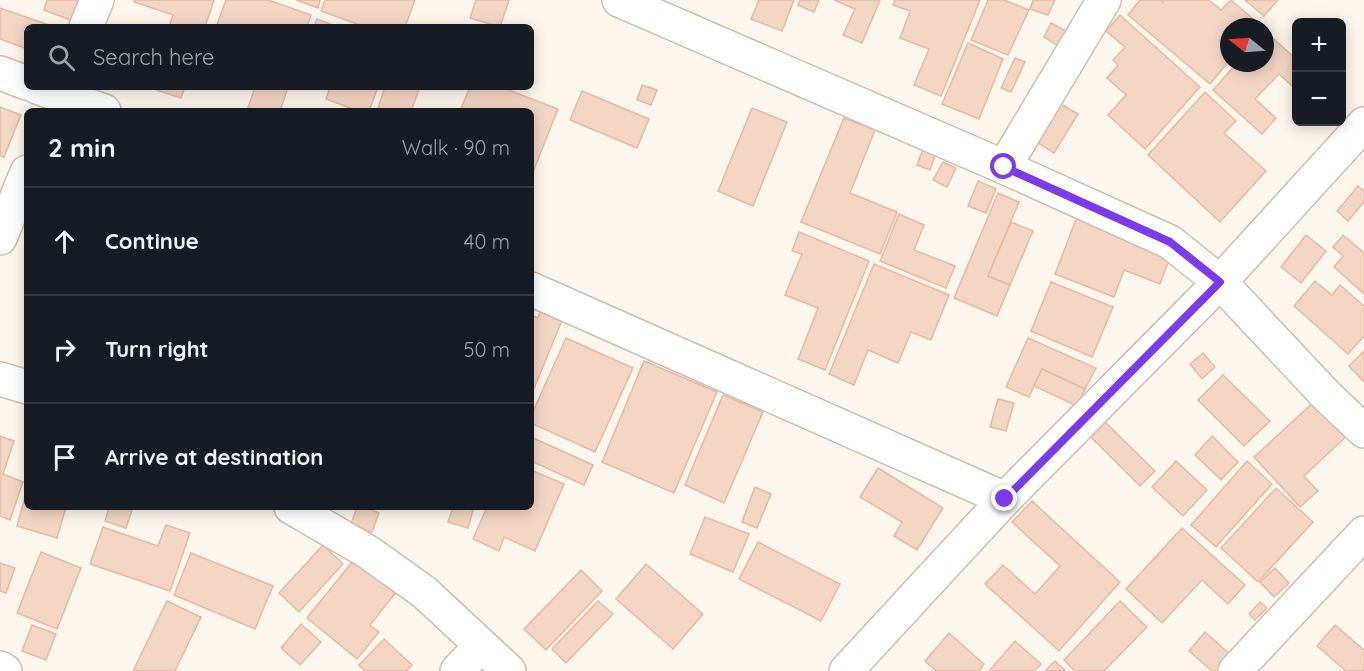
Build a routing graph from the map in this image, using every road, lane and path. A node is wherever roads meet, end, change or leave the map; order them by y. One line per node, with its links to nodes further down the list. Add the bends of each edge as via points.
1 (97, 0): 4 (street)
2 (619, 0): 10 (street)
3 (1104, 0): 10 (street)
4 (87, 24)
5 (0, 73): 6 (street)
6 (24, 82)
7 (52, 95): 8 (street)
8 (94, 108)
9 (1364, 124): 13 (street)
10 (1004, 167): 13 (street, via 1170,242)
11 (24, 179): 12 (street)
12 (0, 238)
13 (1220, 282): 17 (street); 18 (street)
14 (534, 290): 18 (street)
15 (0, 379): 16 (street)
16 (24, 386)
17 (1364, 431)
18 (1005, 499): 26 (street)
19 (296, 510): 21 (street, via 368,552 424,592)
20 (1364, 533): 27 (street)
21 (481, 646): 24 (street); 25 (street)
22 (0, 668): 23 (street)
23 (5, 671)
24 (457, 671)
25 (509, 671)
26 (846, 671)
27 (1235, 671)

